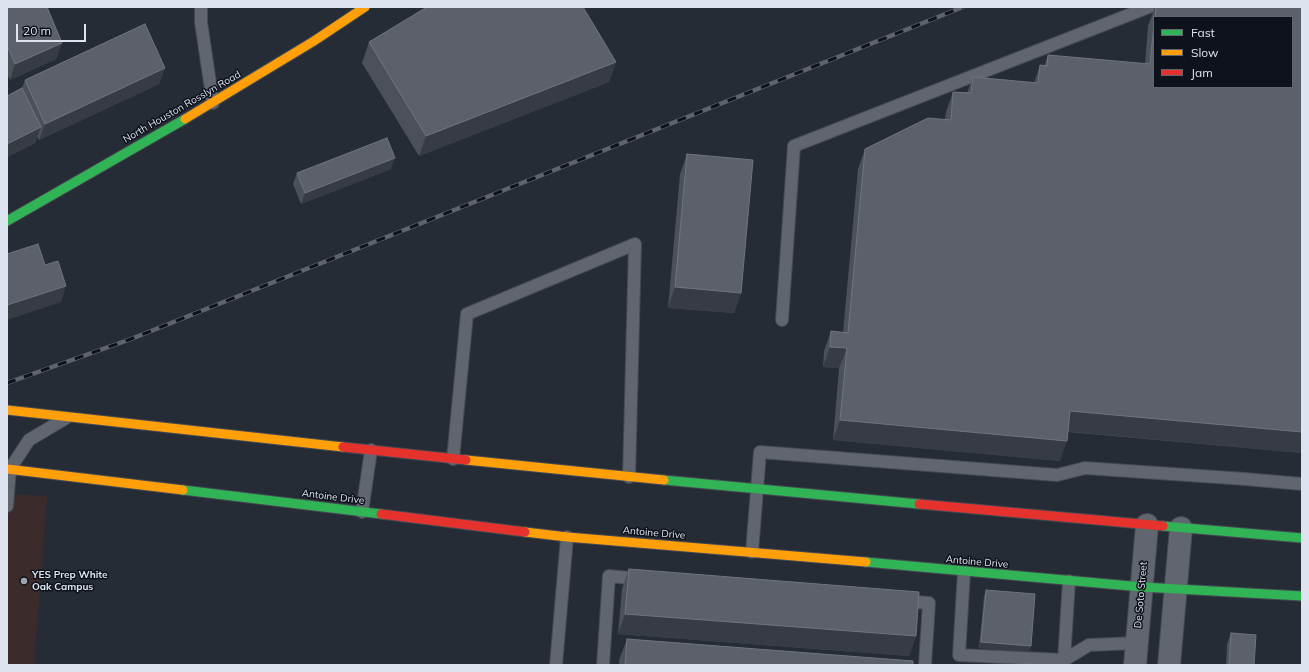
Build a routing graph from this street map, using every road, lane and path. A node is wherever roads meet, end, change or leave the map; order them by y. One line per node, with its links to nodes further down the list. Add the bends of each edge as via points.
1 (201, 7): 4 (lane)
2 (365, 7): 4 (main road, North Houston Rosslyn Road)
3 (1149, 7): 6 (lane, via 794,146)
4 (212, 103): 5 (main road, North Houston Rosslyn Road)
5 (7, 221)
6 (782, 320)
7 (7, 410): 8 (main road)
8 (68, 417): 9 (main road); 11 (lane, via 29,440)
9 (371, 450): 10 (main road); 16 (lane)
10 (453, 459): 12 (main road); 12 (lane, via 467,314 635,244)
11 (9, 469): 15 (lane); 16 (main road, Antoine Drive)
12 (629, 477): 14 (main road)
13 (1302, 484): 14 (lane, via 1085,468 1057,475 760,452)
14 (757, 490): 17 (main road); 21 (lane)
15 (7, 506)
16 (362, 512): 19 (main road, Antoine Drive)
17 (1147, 525): 18 (main road); 25 (street, De Soto Street)
18 (1181, 528): 20 (main road); 26 (street)
19 (567, 537): 21 (main road, Antoine Drive); 31 (lane)
20 (1302, 538)
21 (752, 552): 22 (main road, Antoine Drive)
22 (964, 572): 24 (main road, Antoine Drive); 30 (lane, via 959,655)
23 (656, 580): 32 (lane, via 609,576)
24 (1069, 581): 25 (main road, Antoine Drive); 30 (lane)
25 (1142, 587): 26 (main road, Antoine Drive); 29 (street, De Soto Street)
26 (1176, 589): 27 (main road, Antoine Drive); 35 (street)
27 (1302, 596)
28 (890, 600): 33 (lane, via 929,603)
29 (1137, 643): 30 (lane, via 1089,645); 34 (street, De Soto Street)
30 (1064, 660)
31 (556, 665)
32 (603, 665)
33 (925, 665)
34 (1135, 665)
35 (1170, 665)

